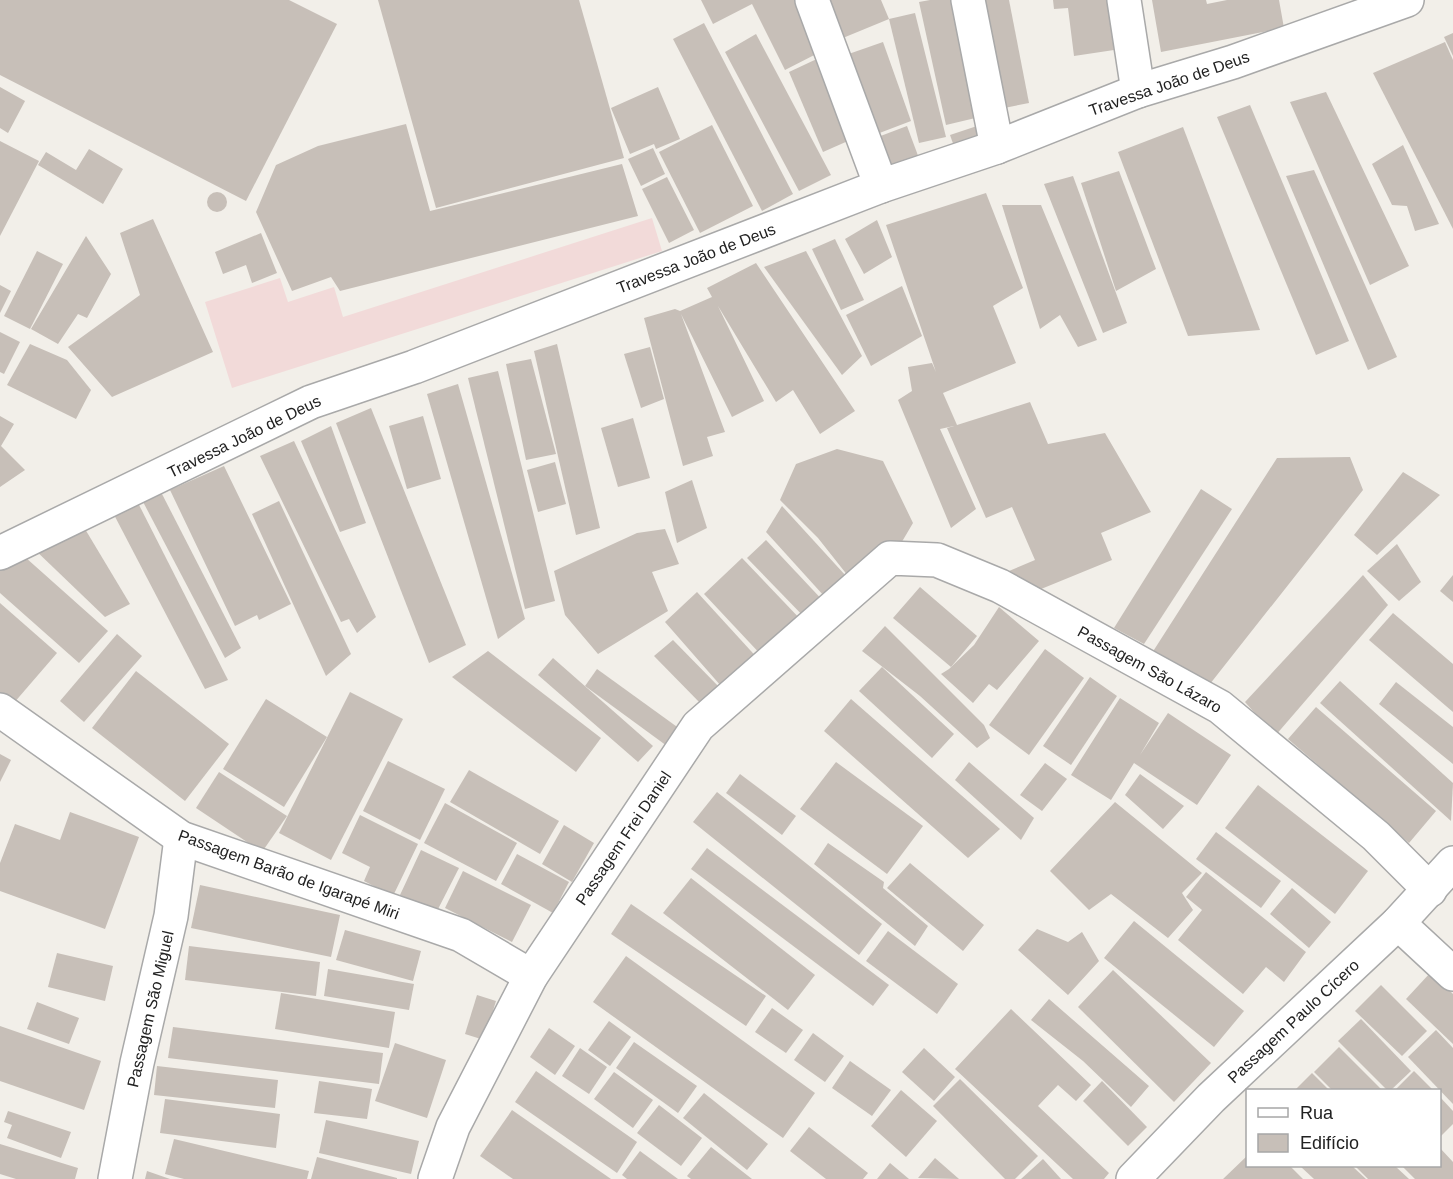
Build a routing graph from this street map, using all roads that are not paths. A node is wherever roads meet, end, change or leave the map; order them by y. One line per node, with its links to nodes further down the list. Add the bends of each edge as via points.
1 (812, 0): 7 (street)
2 (968, 0): 6 (street)
3 (1124, 0): 5 (street)
4 (1407, 0): 5 (street, Travessa João de Deus)
5 (1138, 91): 6 (street, Travessa João de Deus)
6 (997, 147): 7 (street, Travessa João de Deus)
7 (881, 186): 8 (street, Travessa João de Deus, via 414,367 311,402)
8 (0, 553)
9 (890, 558): 13 (street, Passagem São Lázaro, via 938,560 1000,586 1220,707 1376,836); 16 (street, Passagem Frei Daniel, via 698,726)
10 (0, 710): 11 (street, Passagem Barão de Igarapé Miri)
11 (181, 838): 16 (street, Passagem Barão de Igarapé Miri, via 461,934); 17 (street, Passagem São Miguel, via 171,916)
12 (1453, 863): 13 (street, Passagem Paulo Cícero)
13 (1430, 890): 14 (street, Passagem Paulo Cícero)
14 (1398, 923): 15 (street); 19 (street, Passagem Paulo Cícero, via 1211,1098)
15 (1453, 974)
16 (531, 976): 18 (street, Passagem Frei Daniel, via 453,1127)
17 (115, 1179)
18 (435, 1179)
19 (1133, 1179)

